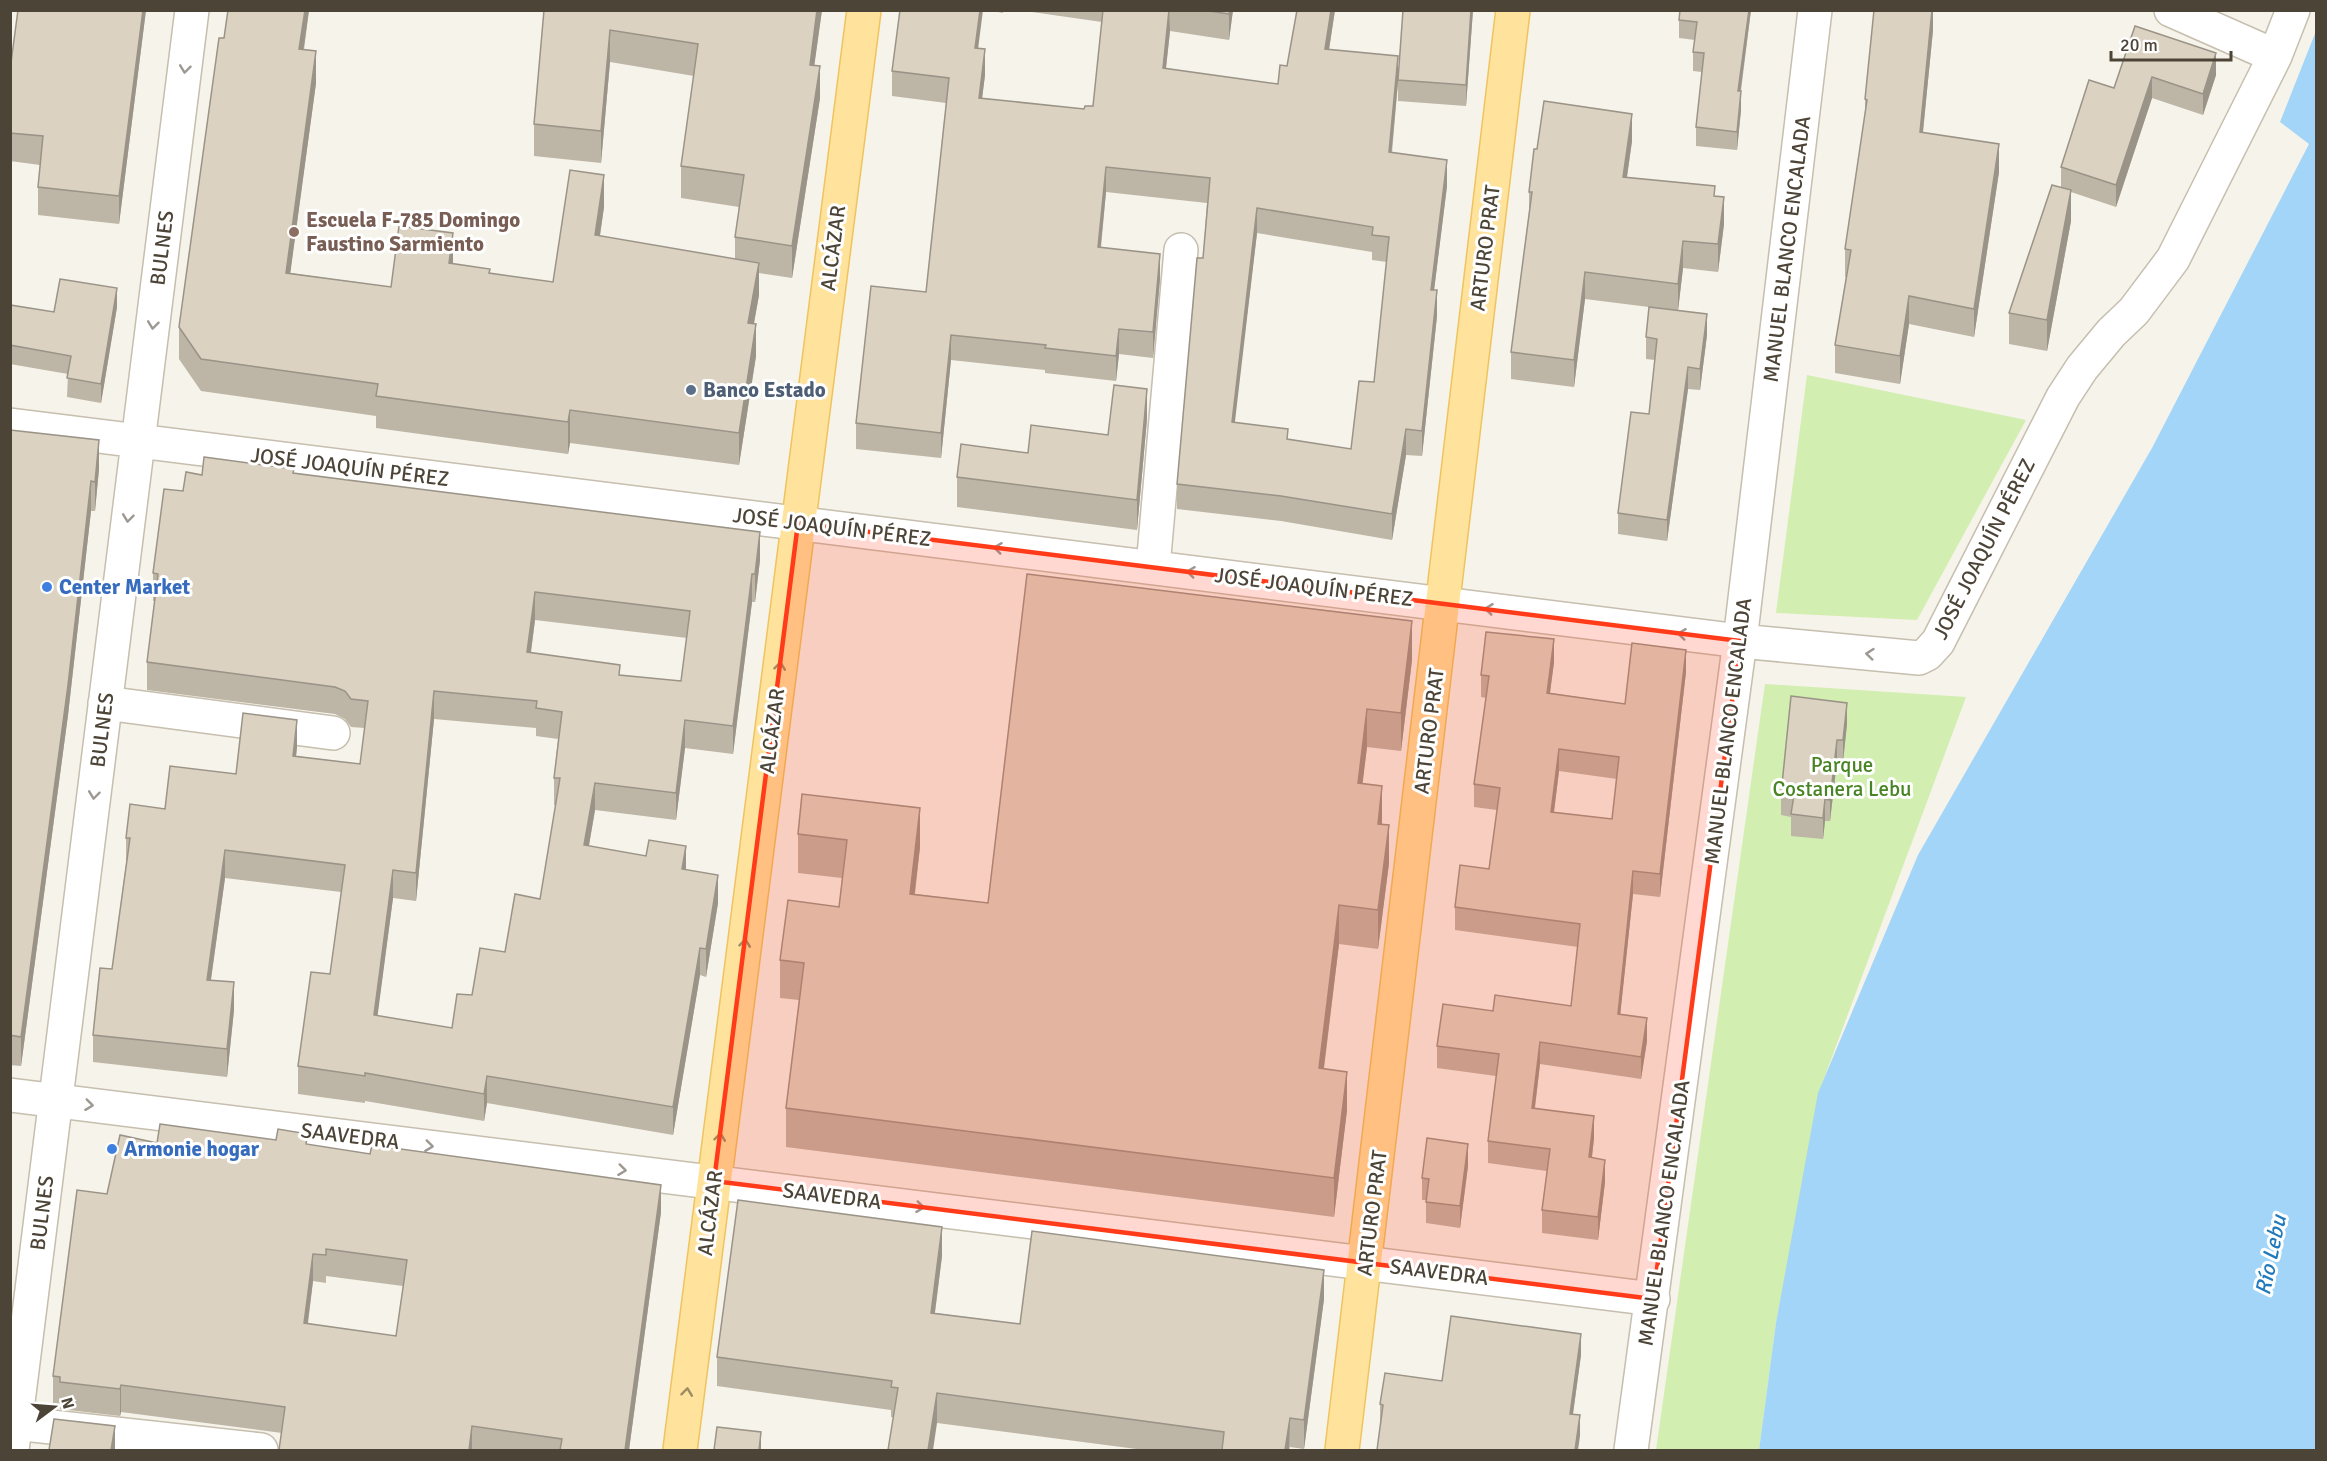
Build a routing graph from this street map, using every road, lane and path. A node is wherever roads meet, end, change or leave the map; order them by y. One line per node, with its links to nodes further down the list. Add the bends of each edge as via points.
1 (192, 10): 10 (street, BULNES, one-way to 10)
2 (864, 10): 11 (main road, ALCÁZAR)
3 (1513, 10): 13 (main road, ARTURO PRAT)
4 (1815, 10): 14 (street, MANUEL BLANCO ENCALADA)
5 (2171, 10): 7 (street)
6 (2293, 10): 7 (street, JOSÉ JOAQUÍN PÉREZ)
7 (2275, 56): 14 (street, JOSÉ JOAQUÍN PÉREZ, one-way to 14, via 2173,259 2134,311 2082,368 2052,416 1938,642 1927,654 1909,658)
8 (1181, 250): 12 (street)
9 (10, 425): 10 (street, JOSÉ JOAQUÍN PÉREZ)
10 (138, 441): 11 (street, JOSÉ JOAQUÍN PÉREZ); 15 (street, BULNES, one-way to 15)
11 (798, 523): 12 (street, JOSÉ JOAQUÍN PÉREZ, one-way to 11); 19 (main road, ALCÁZAR, one-way to 11)
12 (1153, 567): 13 (street, JOSÉ JOAQUÍN PÉREZ, one-way to 12)
13 (1444, 603): 14 (street, JOSÉ JOAQUÍN PÉREZ, one-way to 13); 20 (main road, ARTURO PRAT)
14 (1740, 641): 21 (street, MANUEL BLANCO ENCALADA)
15 (105, 703): 16 (street); 18 (street, BULNES, one-way to 18)
16 (333, 733)
17 (10, 1095): 18 (street, SAAVEDRA)
18 (56, 1101): 19 (street, SAAVEDRA, one-way to 19); 22 (street, BULNES)
19 (714, 1181): 20 (street, SAAVEDRA, one-way to 20); 24 (main road, ALCÁZAR, one-way to 19)
20 (1366, 1262): 21 (street, SAAVEDRA); 25 (main road, ARTURO PRAT)
21 (1653, 1299): 26 (street, MANUEL BLANCO ENCALADA)
22 (14, 1437): 23 (street)
23 (261, 1450)
24 (680, 1450)
25 (1342, 1450)
26 (1631, 1450)

